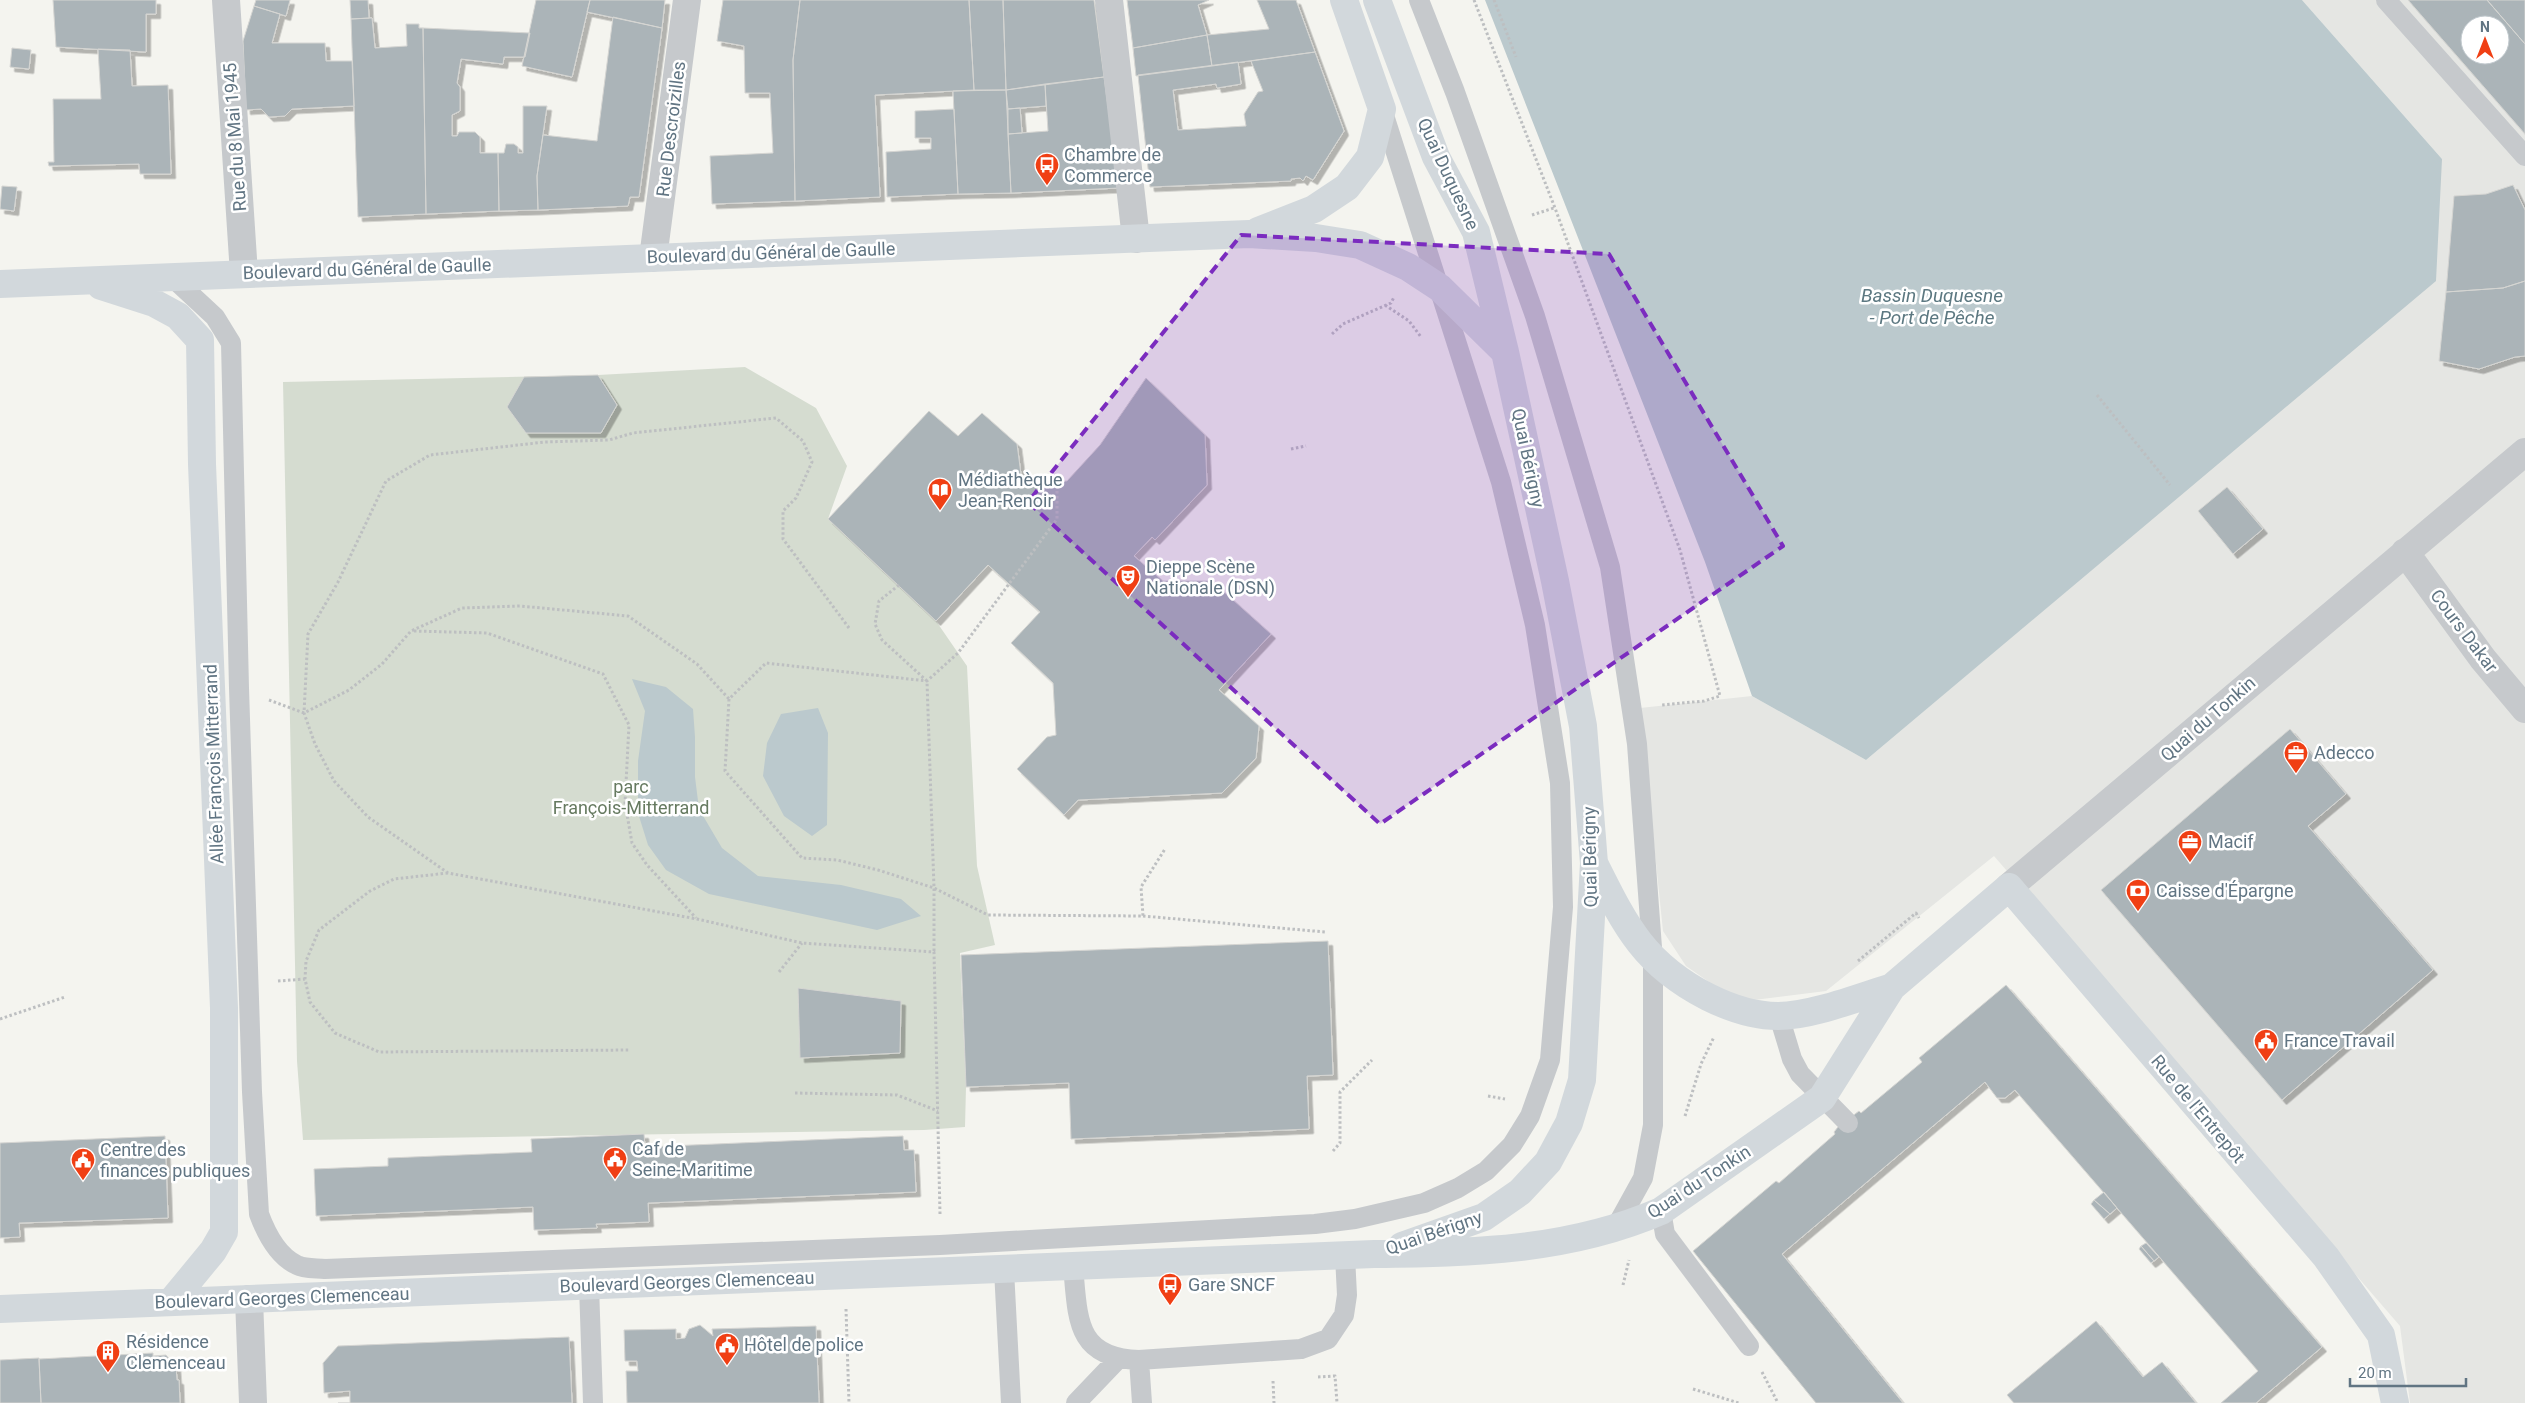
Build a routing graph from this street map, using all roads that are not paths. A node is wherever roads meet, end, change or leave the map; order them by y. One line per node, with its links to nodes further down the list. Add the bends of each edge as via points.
1 (226, 0): 13 (street, Rue du 8 Mai 1945)
2 (687, 0): 12 (street, Rue Descroizilles)
3 (1109, 0): 11 (street)
4 (1344, 0): 8 (main road)
5 (1377, 0): 18 (main road, Quai Duquesne, via 1436,157 1476,232)
6 (1419, 0): 24 (lane, via 1459,102 1534,316 1610,567 1637,744)
7 (2386, 0): 9 (lane)
8 (1382, 110): 10 (main road, via 1370,157 1347,187 1314,209); 17 (lane)
9 (2525, 156)
10 (1249, 234): 11 (main road, Boulevard du Général de Gaulle); 17 (main road, Boulevard du Général de Gaulle, via 1316,238 1360,245 1408,267)
11 (1136, 239): 12 (main road, Boulevard du Général de Gaulle)
12 (652, 258): 13 (main road, Boulevard du Général de Gaulle)
13 (244, 274): 14 (main road, Boulevard du Général de Gaulle)
14 (173, 278): 15 (main road, Boulevard du Général de Gaulle); 17 (lane, via 215,317 231,343 239,688 259,1214 266,1232 284,1256 297,1266 325,1269 1290,1226 1355,1219 1424,1203 1486,1171 1512,1145 1530,1116 1550,1060 1563,907 1560,783 1535,624 1503,491)
15 (84, 281): 16 (main road, Boulevard du Général de Gaulle); 37 (main road, Allée François Mitterrand, via 154,303 178,316 200,340 201,454 224,1008 224,1232 213,1251)
16 (0, 284)
17 (1440, 288): 18 (main road, Boulevard du Général de Gaulle)
18 (1505, 352): 22 (main road, Quai Bérigny, via 1583,726)
19 (2525, 452): 20 (street, Quai du Tonkin)
20 (2404, 552): 21 (street, Cours Dakar); 23 (street, Quai du Tonkin)
21 (2525, 709)
22 (1594, 863): 24 (main road, Quai du Tonkin, via 1623,920); 31 (main road, Quai Bérigny, via 1582,1080 1570,1123 1548,1162 1520,1192 1484,1218)
23 (2009, 887): 25 (main road, Quai du Tonkin); 47 (main road, Rue de l'Entrepôt, via 2326,1257 2381,1335)
24 (1653, 961): 26 (main road, Quai du Tonkin, via 1682,984 1729,1008); 30 (lane, via 1653,1125 1644,1178)
25 (1892, 987): 26 (main road, Quai du Tonkin, via 1826,1008); 27 (main road, Quai du Tonkin)
26 (1778, 1016): 27 (lane, via 1796,1066)
27 (1822, 1098): 28 (lane); 29 (main road, Quai du Tonkin)
28 (1848, 1123)
29 (1661, 1211): 30 (main road, Quai du Tonkin); 39 (lane, via 1665,1234)
30 (1616, 1227): 31 (main road, Quai du Tonkin, via 1547,1244 1474,1253)
31 (1374, 1254): 32 (main road, Boulevard Georges Clemenceau)
32 (1346, 1256): 33 (main road, Boulevard Georges Clemenceau); 41 (lane, via 1344,1315 1328,1339 1301,1350)
33 (1073, 1266): 34 (main road, Boulevard Georges Clemenceau); 40 (lane, via 1082,1328 1100,1351)
34 (1004, 1270): 35 (main road, Boulevard Georges Clemenceau); 44 (lane)
35 (589, 1286): 36 (main road, Boulevard Georges Clemenceau); 43 (lane)
36 (249, 1299): 37 (main road, Boulevard Georges Clemenceau); 42 (street)
37 (171, 1302): 38 (main road, Boulevard Georges Clemenceau)
38 (0, 1309)
39 (1750, 1346)
40 (1118, 1359): 41 (lane); 45 (lane)
41 (1139, 1360): 46 (lane)
42 (254, 1403)
43 (593, 1403)
44 (1011, 1403)
45 (1076, 1403)
46 (1142, 1403)
47 (2395, 1403)

